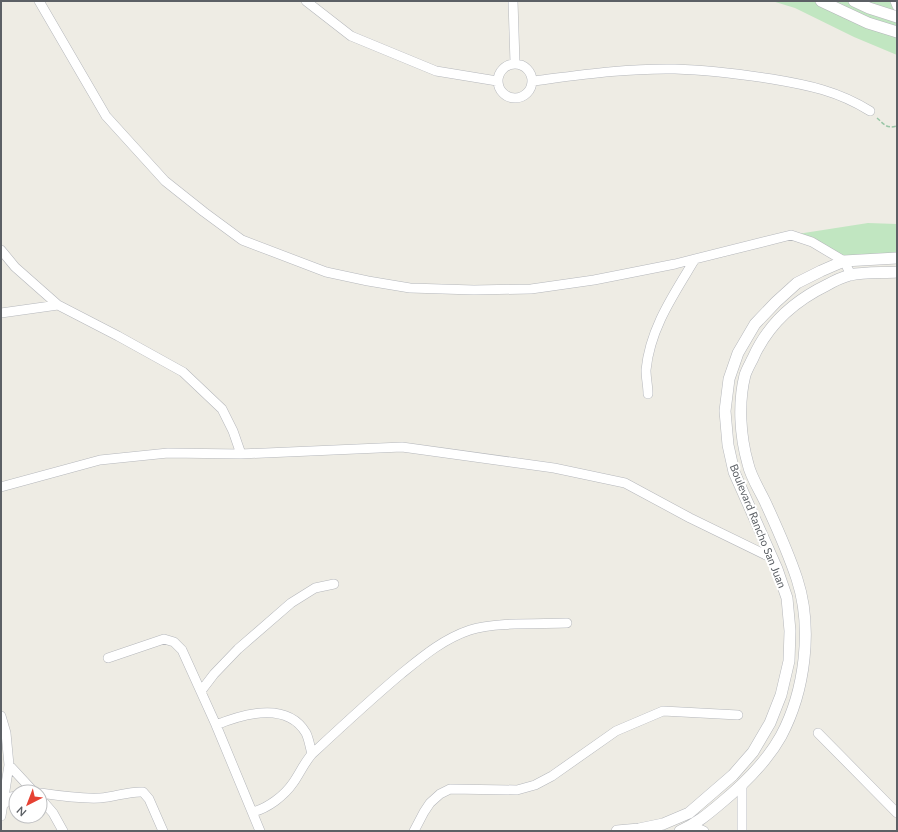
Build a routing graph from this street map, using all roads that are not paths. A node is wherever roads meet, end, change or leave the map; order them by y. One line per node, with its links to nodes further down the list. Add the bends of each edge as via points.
1 (39, 1): 16 (street, via 106,116 165,181 242,240 285,257 326,272 368,281 410,288 474,290 531,288 594,280)
2 (306, 1): 11 (street, via 351,36 436,71)
3 (513, 1): 10 (street)
4 (821, 1): 9 (street, via 868,23)
5 (854, 1): 8 (street)
6 (894, 1): 7 (street)
7 (897, 6)
8 (897, 17)
9 (897, 32)
10 (515, 63): 11 (street, via 506,65 499,72); 12 (street, via 528,68)
11 (497, 81): 12 (street, via 500,92 509,98 520,98 529,92)
12 (532, 81): 13 (street, via 614,71 667,69 738,74 801,84 854,101)
13 (870, 111)
14 (1, 250): 20 (street, via 15,267)
15 (897, 258): 17 (street, Boulevard Rancho San Juan)
16 (694, 259): 17 (street, via 791,235 812,242); 22 (street, via 665,309 651,341 646,371)
17 (844, 261): 19 (street); 25 (street, Boulevard Rancho San Juan, via 797,283 776,302 755,324 738,353 729,380 725,411 734,472)
18 (897, 272): 19 (street, Boulevard Rancho San Juan)
19 (851, 275): 37 (street, Boulevard Rancho San Juan, via 809,293 789,308 759,344 746,374 742,399 742,433 748,466 797,580 805,617 805,652 791,714 766,758)
20 (58, 305): 21 (street); 23 (street, via 183,372 222,409)
21 (1, 313)
22 (648, 394)
23 (241, 454): 24 (street, via 168,453 100,460); 25 (street, via 402,447 554,468 625,484)
24 (1, 487)
25 (772, 558): 50 (street, Boulevard Rancho San Juan, via 787,598 790,631 789,661 781,695 770,723 753,752 733,775 689,813 664,824)
26 (334, 584): 29 (street, via 315,588 291,603 238,649)
27 (567, 623): 34 (street, via 494,626 471,630 443,642 374,696)
28 (108, 658): 29 (street, via 164,640 174,642 182,650)
29 (201, 691): 32 (street)
30 (738, 715): 49 (street, via 663,711 616,731 535,785 517,790 450,790 440,794 427,807)
31 (1, 716): 35 (street, via 6,732)
32 (216, 725): 34 (street, via 238,716 284,715 293,718 306,733); 42 (street)
33 (818, 733): 43 (street)
34 (312, 754): 42 (street, via 292,784 277,799 263,809)
35 (9, 765): 36 (street); 40 (street)
36 (27, 784)
37 (742, 785): 45 (street, Boulevard Rancho San Juan); 53 (street)
38 (48, 794): 47 (street, via 80,798 144,792)
39 (8, 800): 40 (street)
40 (2, 806): 44 (street)
41 (48, 807): 46 (street)
42 (253, 812): 48 (street)
43 (897, 813)
44 (1, 816)
45 (693, 826): 51 (street, Boulevard Rancho San Juan); 52 (street)
46 (63, 831)
47 (163, 831)
48 (260, 831)
49 (414, 831)
50 (617, 831)
51 (680, 831)
52 (704, 831)
53 (742, 831)

